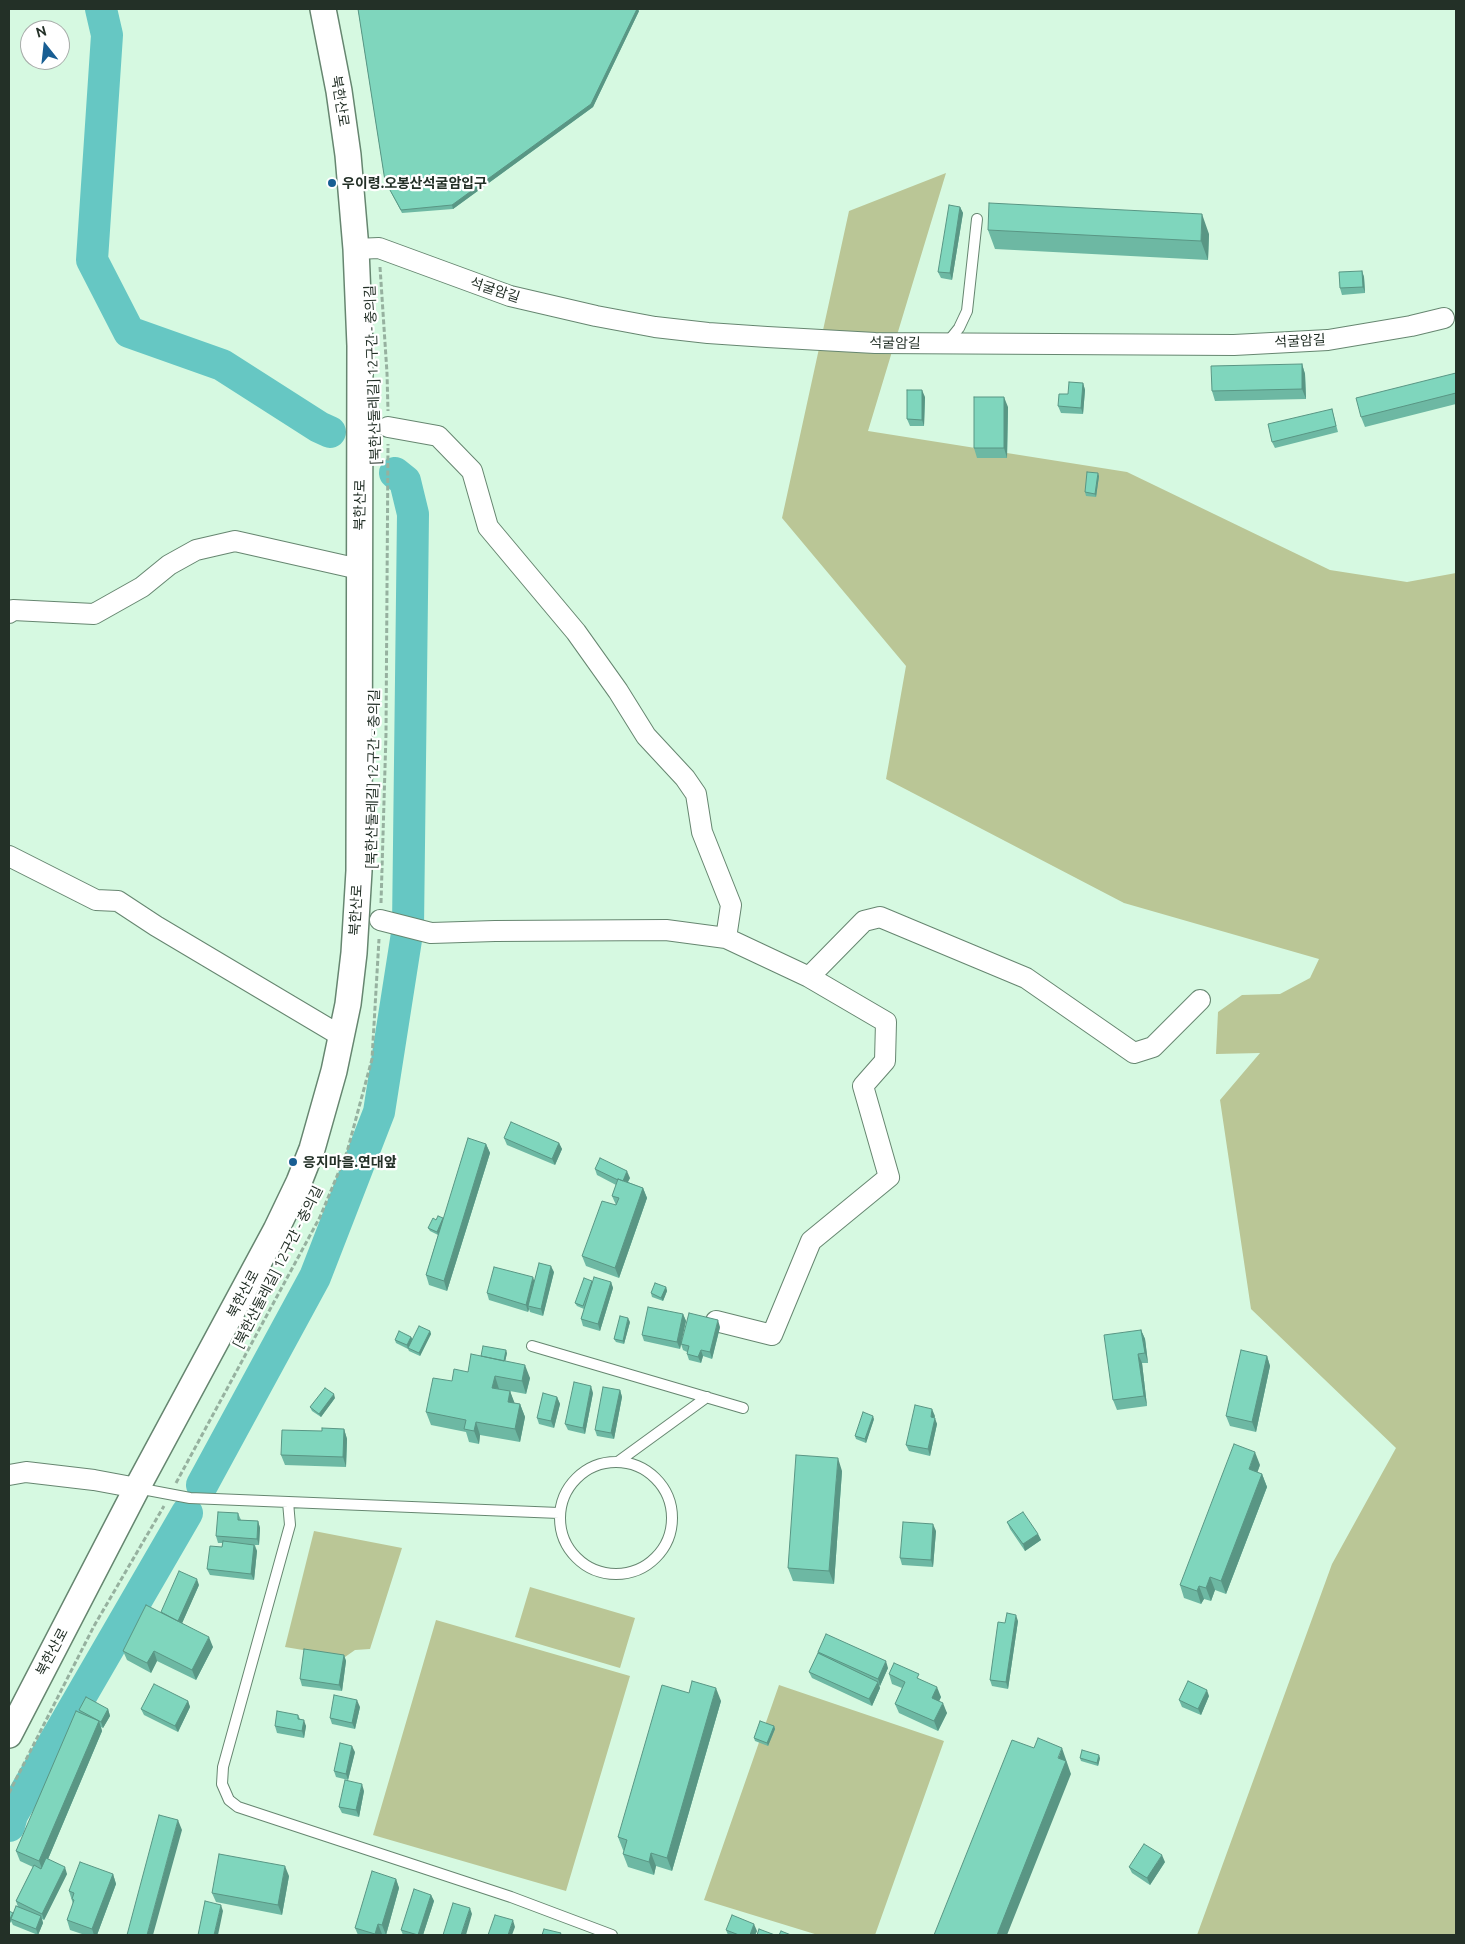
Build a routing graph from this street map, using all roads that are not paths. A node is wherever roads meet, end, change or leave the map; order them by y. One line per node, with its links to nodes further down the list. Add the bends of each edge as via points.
1 (323, 9): 3 (street, 북한산로)
2 (977, 219): 5 (lane, via 967,311)
3 (368, 249): 5 (street, 석굴암길, via 510,296 654,326 767,338); 7 (street, 북한산로, via 360,346)
4 (1444, 318): 5 (street, 석굴암길, via 1328,340 1146,346)
5 (947, 344)
6 (388, 427): 11 (street, via 438,436 472,471 488,527 576,632 646,736 696,794 702,832 731,905)
7 (359, 569): 8 (street, via 234,541 196,550 169,565 142,587 94,614 14,610); 14 (street, 북한산로, via 359,871 354,953)
8 (9, 613)
9 (9, 856): 14 (street, via 96,900 118,901)
10 (381, 920): 11 (street, via 431,933 666,930)
11 (726, 938): 12 (street)
12 (809, 977): 13 (street, via 864,921 880,917 1026,978 1134,1053 1153,1047); 15 (street, via 886,1022 885,1061 863,1086 889,1177 811,1241 772,1335)
13 (1200, 1000)
14 (341, 1036): 21 (street, 북한산로, via 312,1149 299,1182)
15 (716, 1320)
16 (532, 1346): 17 (lane)
17 (707, 1397): 18 (lane); 19 (lane)
18 (743, 1408)
19 (619, 1461): 23 (lane, via 602,1462 574,1479 564,1495); 23 (lane, via 650,1473 670,1500 670,1533 651,1562 634,1571 616,1574 597,1572 581,1563 568,1549 560,1532)
20 (9, 1475): 21 (street, via 26,1472)
21 (137, 1488): 22 (lane, via 190,1498); 24 (street, 북한산로)
22 (288, 1502): 23 (lane); 25 (lane, via 290,1525 223,1767 222,1784 229,1800 238,1807 511,1897)
23 (559, 1513)
24 (9, 1735)
25 (612, 1935)

